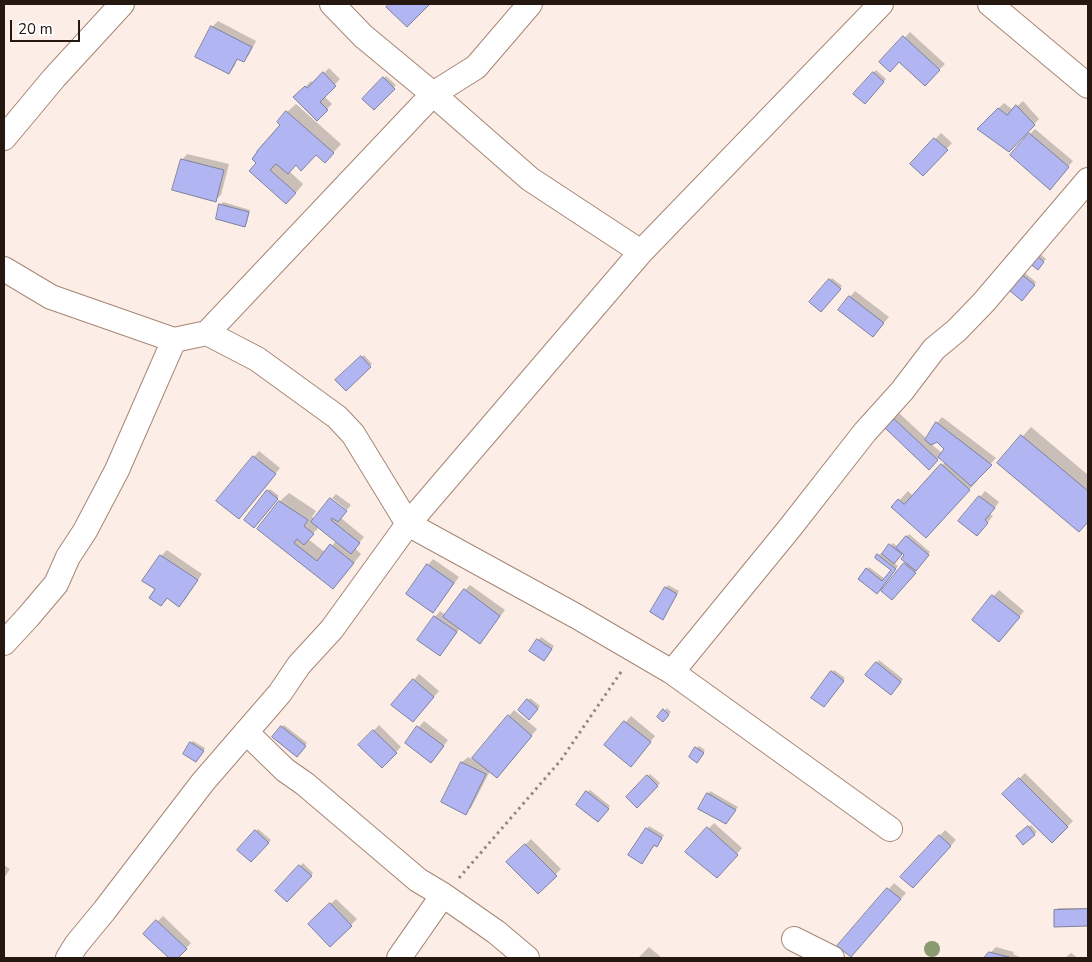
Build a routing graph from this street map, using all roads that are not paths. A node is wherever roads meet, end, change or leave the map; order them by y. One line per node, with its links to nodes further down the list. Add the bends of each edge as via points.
1 (122, 4): 8 (street)
2 (332, 4): 7 (street, via 363,36)
3 (530, 4): 7 (street, via 476,67)
4 (881, 4): 10 (street)
5 (990, 4): 6 (street)
6 (1088, 86)
7 (433, 94): 10 (street, via 530,179); 12 (street)
8 (4, 138)
9 (1088, 180): 16 (street, via 984,302 934,348)
10 (641, 252): 14 (street)
11 (4, 269): 13 (street, via 51,296)
12 (207, 333): 13 (street); 14 (street, via 257,359 337,417 353,434)
13 (174, 340): 15 (street, via 117,470 56,584)
14 (408, 524): 16 (street); 17 (street, via 332,629)
15 (4, 643)
16 (672, 672): 18 (street)
17 (246, 732): 19 (street, via 285,770 418,880); 21 (street, via 203,782)
18 (890, 830)
19 (443, 895): 22 (street); 23 (street)
20 (794, 939): 24 (street)
21 (68, 958)
22 (399, 958)
23 (527, 958)
24 (832, 958)

